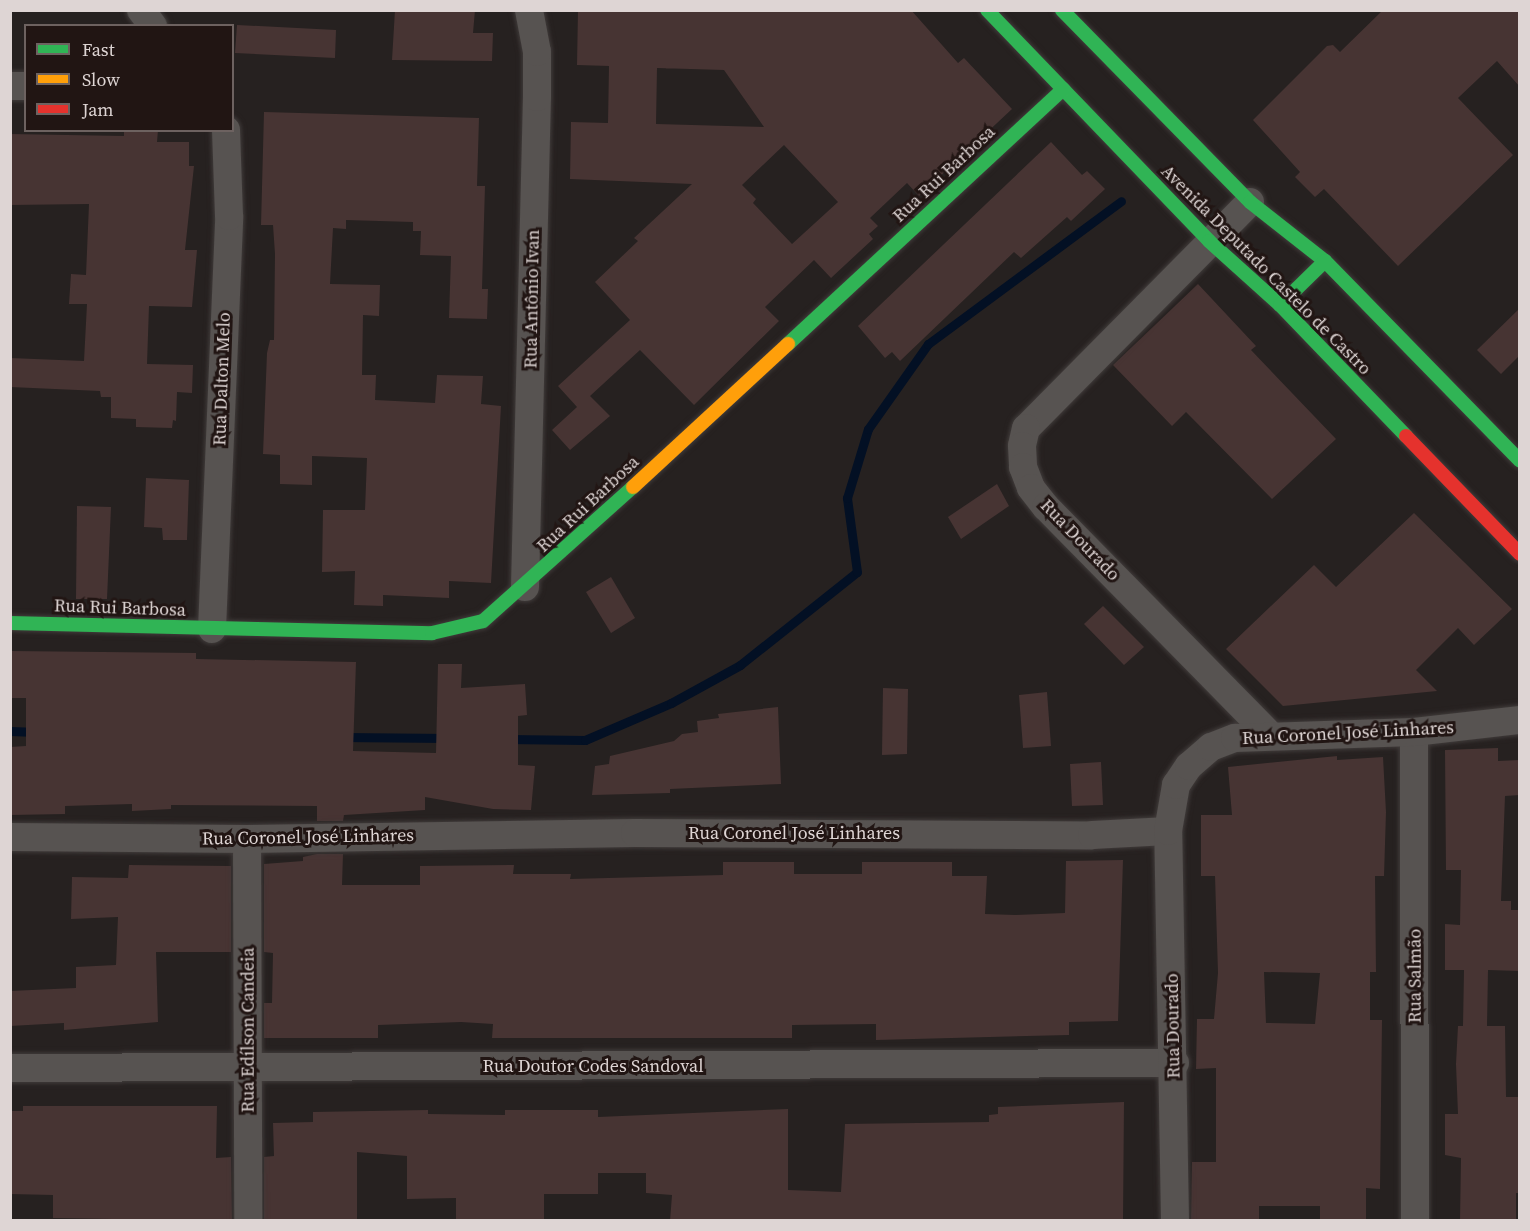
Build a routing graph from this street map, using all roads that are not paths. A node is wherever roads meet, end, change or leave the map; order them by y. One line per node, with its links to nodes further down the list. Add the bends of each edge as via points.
1 (141, 10): 5 (street)
2 (529, 10): 14 (street, Rua Antônio Ivan, via 537,52 537,97)
3 (987, 10): 6 (main road, Avenida Deputado Castelo de Castro)
4 (1062, 10): 8 (main road, Avenida Deputado Castelo de Castro)
5 (152, 24)
6 (1063, 89): 9 (main road, Avenida Deputado Castelo de Castro); 14 (main road, Rua Rui Barbosa)
7 (225, 132): 16 (street, Rua Dalton Melo, via 228,216)
8 (1250, 202): 9 (street, Rua Dourado); 10 (main road, Avenida Deputado Castelo de Castro)
9 (1209, 241): 11 (main road, Avenida Deputado Castelo de Castro); 19 (street, Rua Dourado, via 1026,428 1023,467 1031,488 1046,507)
10 (1325, 261): 11 (main road); 12 (main road, Avenida Deputado Castelo de Castro)
11 (1280, 305): 13 (main road, Avenida Deputado Castelo de Castro)
12 (1520, 461)
13 (1520, 554)
14 (525, 587): 16 (main road, Rua Rui Barbosa, via 483,621 432,633)
15 (10, 623): 16 (main road, Rua Rui Barbosa)
16 (212, 628)
17 (1520, 720): 18 (street, Rua Coronel José Linhares)
18 (1414, 732): 19 (street, Rua Coronel José Linhares); 28 (street, Rua Salmão)
19 (1269, 734): 20 (street, Rua Coronel José Linhares, via 1211,747 1189,765 1176,785)
20 (1168, 831): 22 (street, Rua Coronel José Linhares, via 1092,835 635,833); 23 (street, Rua Dourado)
21 (10, 837): 22 (street, Rua Coronel José Linhares)
22 (246, 839): 24 (street, Rua Edílson Candeia)
23 (1175, 1063): 24 (street, Rua Doutor Codes Sandoval); 27 (street, Rua Dourado)
24 (249, 1067): 25 (street, Rua Doutor Codes Sandoval); 26 (street, Rua Edílson Candeia)
25 (10, 1068)
26 (248, 1221)
27 (1175, 1221)
28 (1415, 1221)

